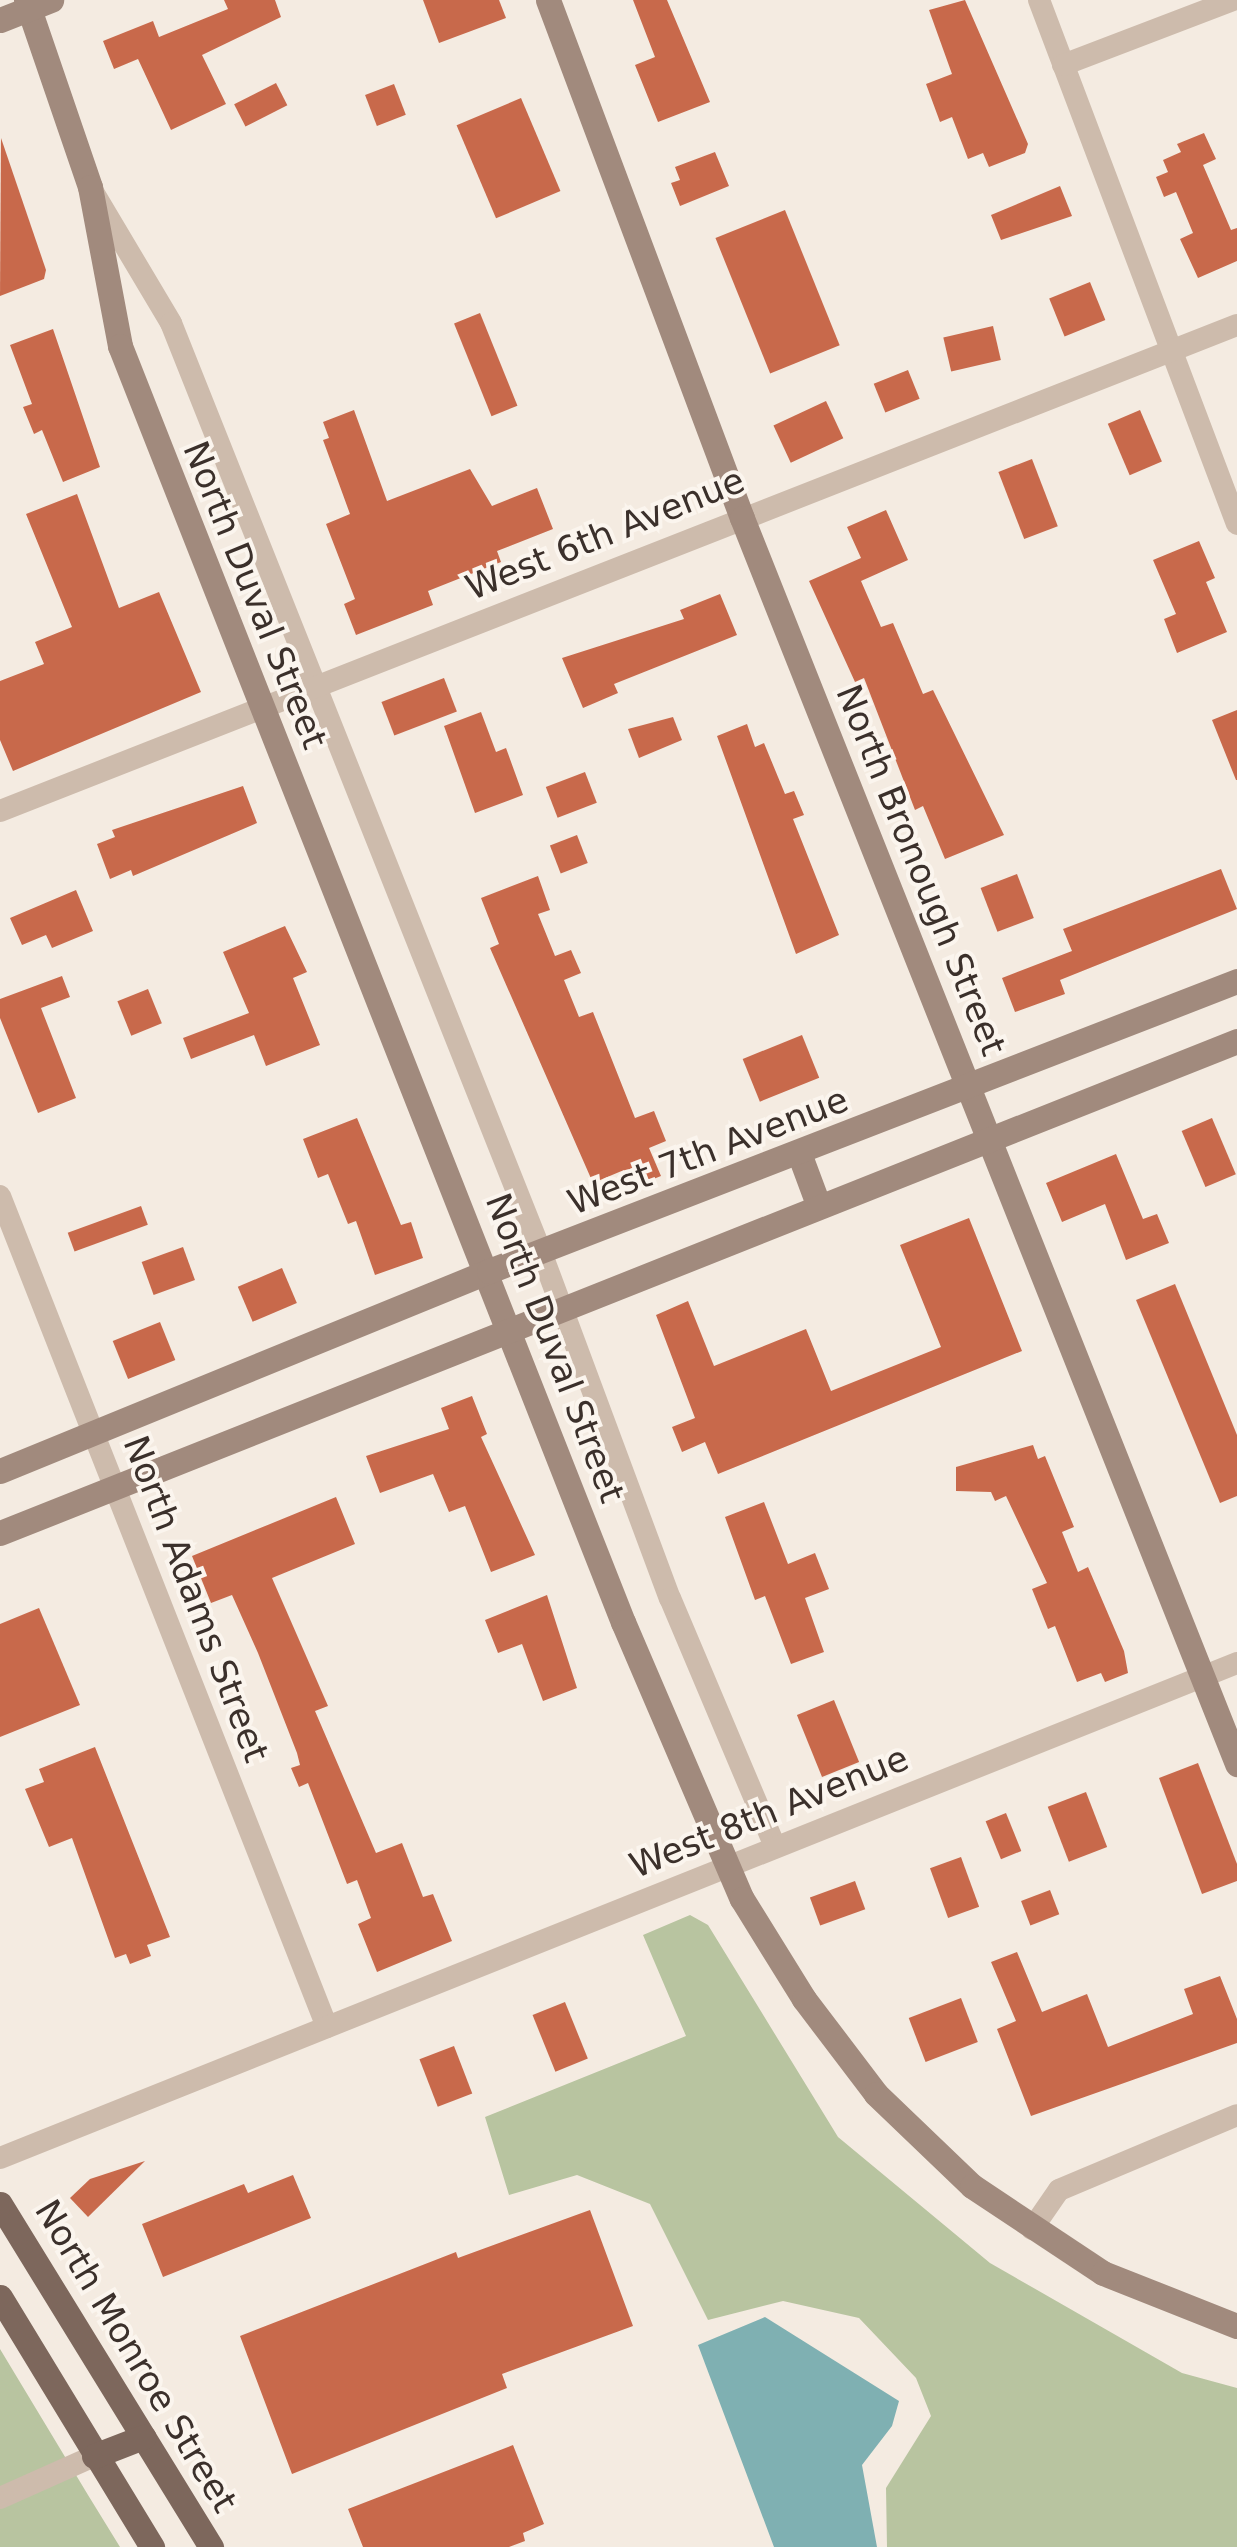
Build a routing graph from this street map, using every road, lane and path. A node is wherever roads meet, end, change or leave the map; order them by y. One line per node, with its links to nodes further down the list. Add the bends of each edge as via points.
1 (548, 0): 10 (main road, North Bronough Street)
2 (1039, 0): 6 (street)
3 (1233, 0): 6 (street)
4 (36, 3): 5 (main road); 7 (main road, North Duval Street)
5 (0, 20)
6 (1063, 66): 9 (street)
7 (90, 187): 12 (street, North Duval Street, via 171,323); 13 (main road, North Duval Street, via 120,346)
8 (1237, 324): 9 (street, West 6th Avenue)
9 (1170, 352): 10 (street, West 6th Avenue); 11 (street)
10 (742, 518): 12 (street, West 6th Avenue); 17 (main road, North Bronough Street)
11 (1237, 524)
12 (319, 685): 13 (street, West 6th Avenue); 22 (street, North Duval Street, via 441,1012)
13 (262, 708): 14 (street, West 6th Avenue); 23 (main road, North Duval Street)
14 (0, 812)
15 (1237, 981): 17 (main road, West 7th Avenue)
16 (1237, 1041): 18 (main road)
17 (971, 1086): 18 (main road, North Bronough Street); 19 (main road, West 7th Avenue)
18 (990, 1136): 21 (main road); 31 (main road, North Bronough Street)
19 (798, 1153): 21 (main road); 22 (main road, West 7th Avenue)
20 (0, 1196): 26 (street, North Adams Street)
21 (818, 1204): 24 (main road)
22 (541, 1252): 23 (main road, West 7th Avenue); 24 (street, North Duval Street)
23 (489, 1272): 25 (main road, North Duval Street); 26 (main road, West 7th Avenue)
24 (562, 1305): 25 (main road); 33 (street, North Duval Street, via 670,1598)
25 (510, 1325): 28 (main road); 34 (main road, North Duval Street, via 623,1622)
26 (92, 1431): 27 (main road, West 7th Avenue); 28 (street, North Adams Street)
27 (0, 1470)
28 (115, 1488): 29 (main road); 35 (street, North Adams Street)
29 (0, 1533)
30 (1237, 1662): 31 (street, West 8th Avenue)
31 (1202, 1676): 32 (main road, North Bronough Street); 33 (street, West 8th Avenue)
32 (1237, 1764)
33 (776, 1846): 34 (street, West 8th Avenue)
34 (726, 1866): 35 (street, West 8th Avenue); 39 (main road, North Duval Street, via 804,1999 876,2094 972,2186)
35 (326, 2027): 37 (street, West 8th Avenue)
36 (1237, 2115): 39 (street, via 1060,2190)
37 (0, 2158)
38 (0, 2204): 42 (main road, North Monroe Street)
39 (1032, 2229): 41 (main road, North Duval Street, via 1103,2274)
40 (0, 2297): 43 (main road)
41 (1237, 2326)
42 (143, 2437): 43 (main road); 46 (main road, North Monroe Street)
43 (94, 2456): 44 (street); 45 (main road)
44 (0, 2498)
45 (152, 2547)
46 (211, 2547)

